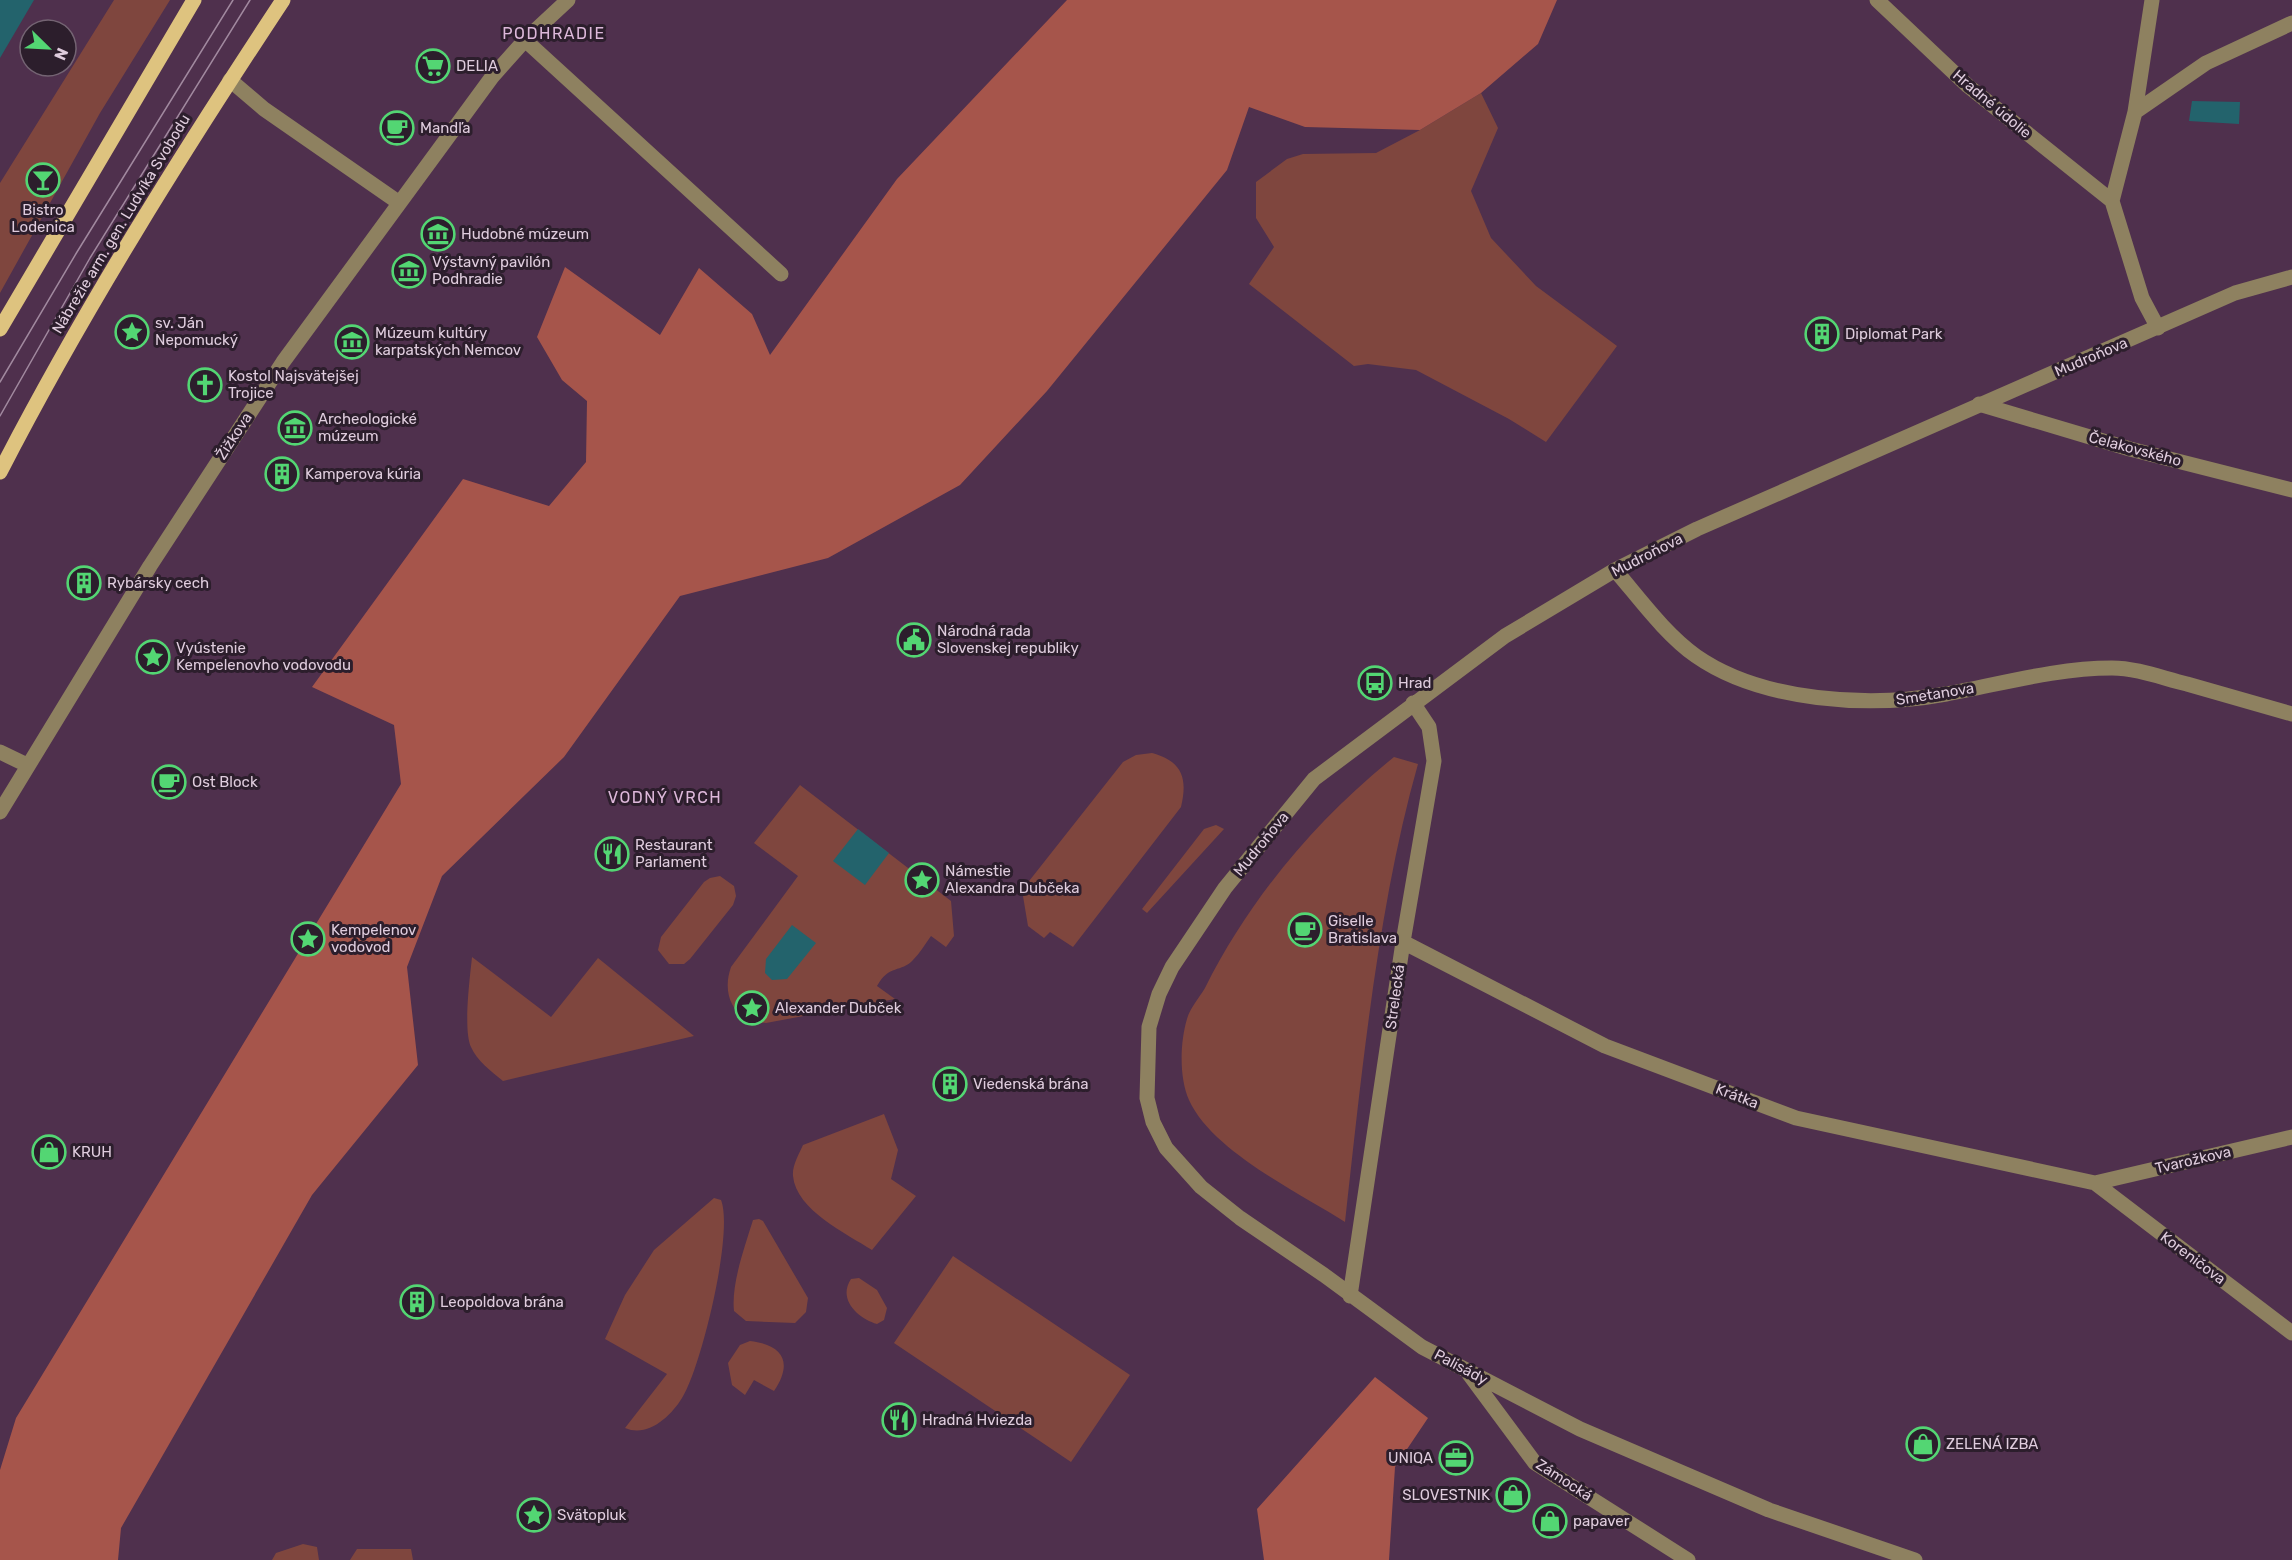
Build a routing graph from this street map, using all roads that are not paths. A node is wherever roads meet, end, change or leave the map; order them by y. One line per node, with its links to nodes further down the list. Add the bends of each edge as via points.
1 (194, 0): 14 (main road)
2 (283, 0): 8 (main road, Nábrežie arm. gen. Ludvíka Svobodu)
3 (568, 0): 7 (street, Žižkova)
4 (1877, 0): 10 (street, Hradné údolie, via 1968,86)
5 (2152, 0): 9 (street)
6 (2292, 23): 9 (street, via 2206,63)
7 (525, 40): 11 (street, Žižkova, via 492,77); 12 (street)
8 (230, 80): 11 (street, via 264,109); 17 (main road, Nábrežie arm. gen. Ludvíka Svobodu, via 111,272)
9 (2135, 112): 10 (street)
10 (2112, 201): 15 (street, via 2142,298)
11 (398, 202): 23 (street, Žižkova, via 277,371 160,549)
12 (781, 274)
13 (2292, 277): 15 (street, Mudroňova, via 2235,293)
14 (0, 328)
15 (2158, 328): 16 (street, Mudroňova)
16 (1979, 404): 18 (street, Čelakovského, via 2130,449); 19 (street, Mudroňova, via 1697,529)
17 (0, 472)
18 (2292, 490)
19 (1615, 570): 20 (street, Mudroňova, via 1505,636); 21 (street, Smetanova, via 1697,657 1736,677 1814,698 1867,703 1906,700 2051,673 2119,669)
20 (1413, 703): 25 (street, Strelecká, via 1429,727 1434,761); 26 (street, Mudroňova, via 1314,779 1281,818 1190,938 1159,994)
21 (2292, 714)
22 (0, 752): 23 (street)
23 (27, 765): 24 (street, Žižkova)
24 (0, 812)
25 (1403, 942): 28 (street, Krátka, via 1605,1046 1796,1118); 29 (street, Strelecká)
26 (1149, 1028): 29 (street, Palisády, via 1147,1098 1166,1148 1219,1203)
27 (2292, 1137): 28 (street, Tvarožkova)
28 (2095, 1183): 30 (street, Koreničova)
29 (1350, 1296): 31 (street, Palisády, via 1407,1337)
30 (2292, 1333)
31 (1467, 1371): 32 (street, Zámocká, via 1535,1463); 33 (street, Palisády, via 1580,1429 1769,1510)
32 (1688, 1560)
33 (1915, 1560)

